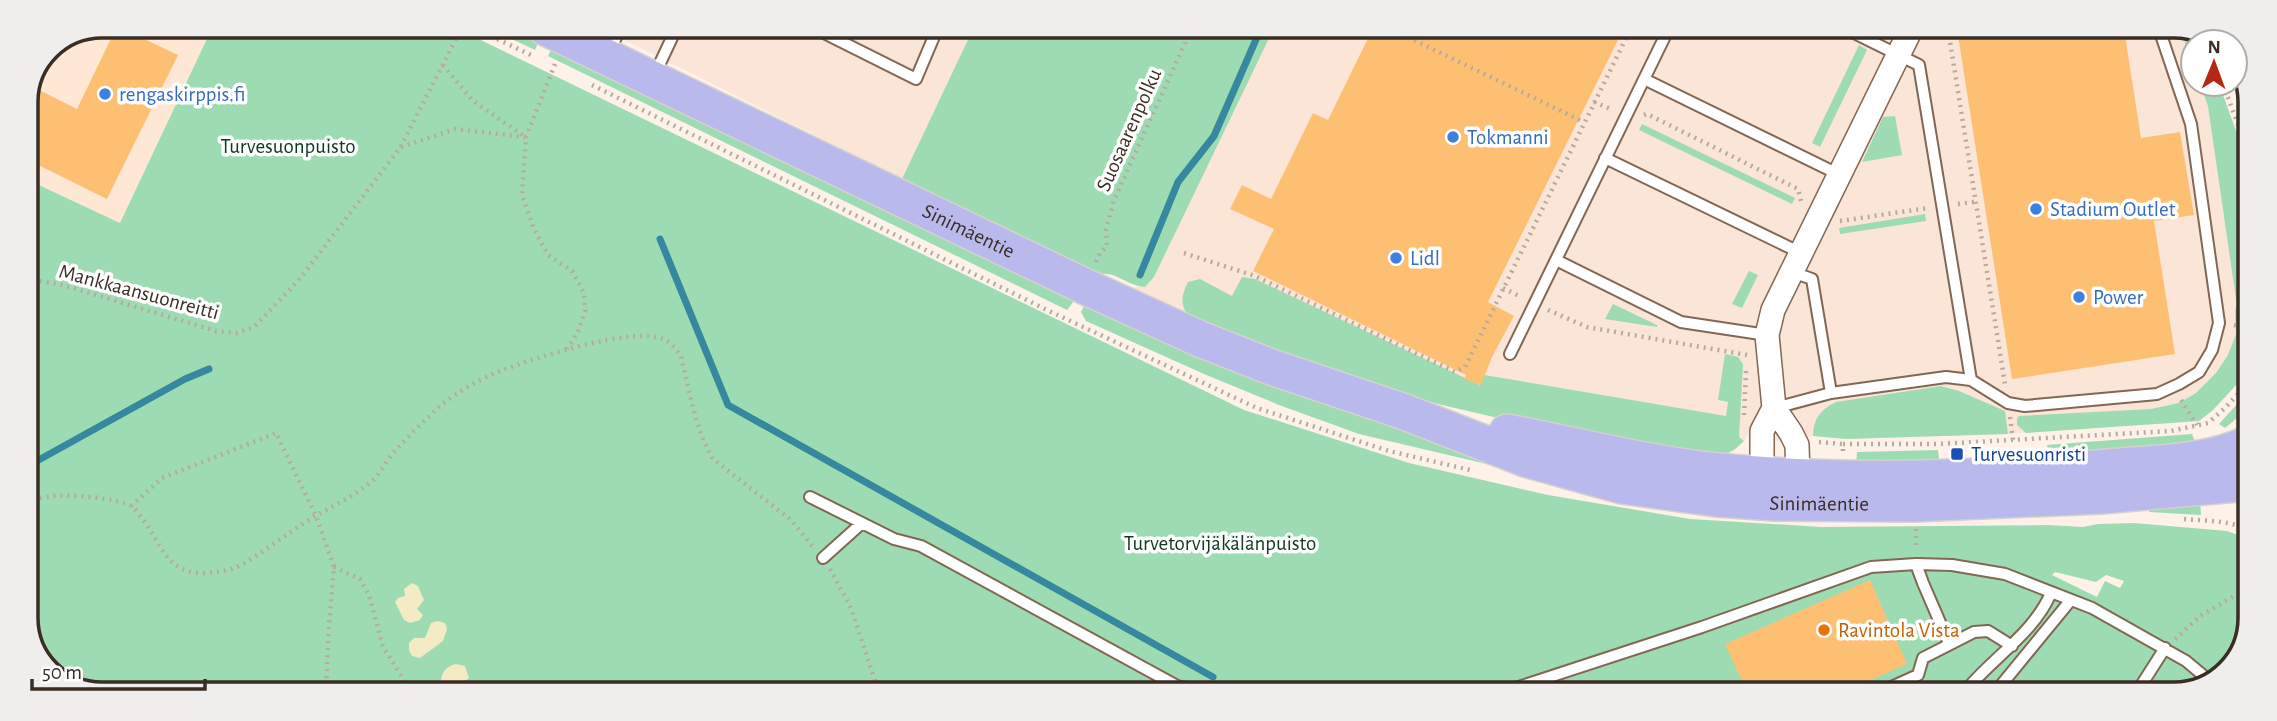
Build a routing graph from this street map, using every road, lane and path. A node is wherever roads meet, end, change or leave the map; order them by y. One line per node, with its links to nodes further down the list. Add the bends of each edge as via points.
1 (456, 38): 17 (path, Mankkaansuonreitti)
2 (505, 38): 14 (path)
3 (672, 38): 18 (lane)
4 (834, 38): 5 (lane, via 916,79)
5 (933, 38)
6 (1186, 38): 32 (path, Suosaarenpolku, via 1114,200)
7 (1410, 38): 23 (path)
8 (1626, 38): 21 (path)
9 (1664, 38): 19 (lane)
10 (1865, 38): 15 (lane)
11 (1906, 38): 15 (street)
12 (1949, 38): 29 (path)
13 (2162, 38): 45 (lane, via 2191,124 2219,323 2212,351 2199,372)
14 (552, 54): 16 (main road, Sinimäentie); 25 (path)
15 (1898, 54): 28 (street); 30 (lane, via 1919,65)
16 (606, 56): 18 (main road, Sinimäentie); 39 (path)
17 (443, 65): 25 (path, via 472,100); 26 (path, Mankkaansuonreitti)
18 (652, 79): 54 (main road, Sinimäentie, via 1153,318 1274,368 1528,460 1622,486 1705,498)
19 (1644, 79): 22 (lane); 28 (lane)
20 (2228, 98): 24 (path)
21 (1594, 102): 22 (path); 23 (path)
22 (1626, 117): 27 (lane); 31 (path, via 1647,114 1798,189 1802,202)
23 (1584, 122): 37 (path)
24 (2238, 125)
25 (526, 137): 26 (path, via 455,129); 41 (path, via 522,195 534,229 548,255 572,271 584,293 585,311)
26 (400, 148): 36 (path, Mankkaansuonreitti, via 298,281 254,327 236,333 216,331)
27 (1605, 158): 34 (lane); 35 (lane)
28 (1840, 174): 31 (street)
29 (1975, 201): 30 (path); 44 (path)
30 (1942, 206): 31 (path, via 1840,221); 43 (lane)
31 (1821, 212): 35 (street)
32 (1107, 246)
33 (1184, 253): 37 (path, via 1255,276 1455,372 1465,367)
34 (1556, 260): 38 (lane); 40 (lane, via 1681,322)
35 (1797, 263): 40 (street, via 1773,310); 46 (lane, via 1812,279)
36 (38, 281)
37 (1503, 288): 38 (path)
38 (1534, 304): 42 (lane); 54 (path, via 1587,327 1747,355 1743,429)
39 (1072, 321)
40 (1768, 335): 48 (street)
41 (567, 350): 60 (path, via 502,370 464,390 419,426 376,478); 65 (path, via 646,335 665,339 681,357 697,421 713,459 791,520)
42 (1510, 354)
43 (1971, 380): 45 (lane, via 2008,403 2025,406 2157,394); 46 (lane, via 1946,377)
44 (2005, 386)
45 (2174, 387): 51 (path)
46 (1830, 393): 48 (lane)
47 (2238, 394): 50 (path)
48 (1774, 408): 54 (street, via 1762,431); 55 (street, via 1797,445)
49 (2010, 416): 52 (path)
50 (2208, 423)
51 (2197, 425)
52 (2013, 440)
53 (2238, 449): 55 (main road, Sinimäentie, via 2179,460 2052,472 1935,478)
54 (1766, 472): 55 (main road, Sinimäentie); 56 (main road, Sinimäentie, via 1913,504)
55 (1798, 477)
56 (2238, 484)
57 (810, 497): 63 (lane)
58 (39, 499): 59 (path, via 72,496)
59 (131, 506): 60 (path, via 169,561 199,573 240,566); 60 (path, via 162,478 276,433)
60 (316, 516): 67 (path)
61 (1915, 517): 66 (path)
62 (2218, 521): 64 (path)
63 (862, 523): 65 (lane); 78 (lane, via 921,546)
64 (2238, 526)
65 (823, 558): 77 (path, via 851,608)
66 (1916, 564): 68 (lane, via 2005,574); 71 (lane); 79 (lane, via 1871,567)
67 (334, 567): 75 (path); 76 (path, via 360,579 369,594 383,647)
68 (2051, 593): 70 (lane); 72 (lane, via 2046,606)
69 (2238, 594): 73 (path, via 2200,616)
70 (2070, 601): 73 (lane); 82 (lane)
71 (1948, 641)
72 (2012, 646): 80 (lane, via 1988,631 1974,632 1923,658 1918,675); 81 (lane)
73 (2165, 648): 74 (lane); 83 (lane)
74 (2203, 675)
75 (326, 682)
76 (404, 682)
77 (875, 682)
78 (1171, 682)
79 (1534, 682)
80 (1903, 682)
81 (1973, 682)
82 (2004, 682)
83 (2143, 682)

